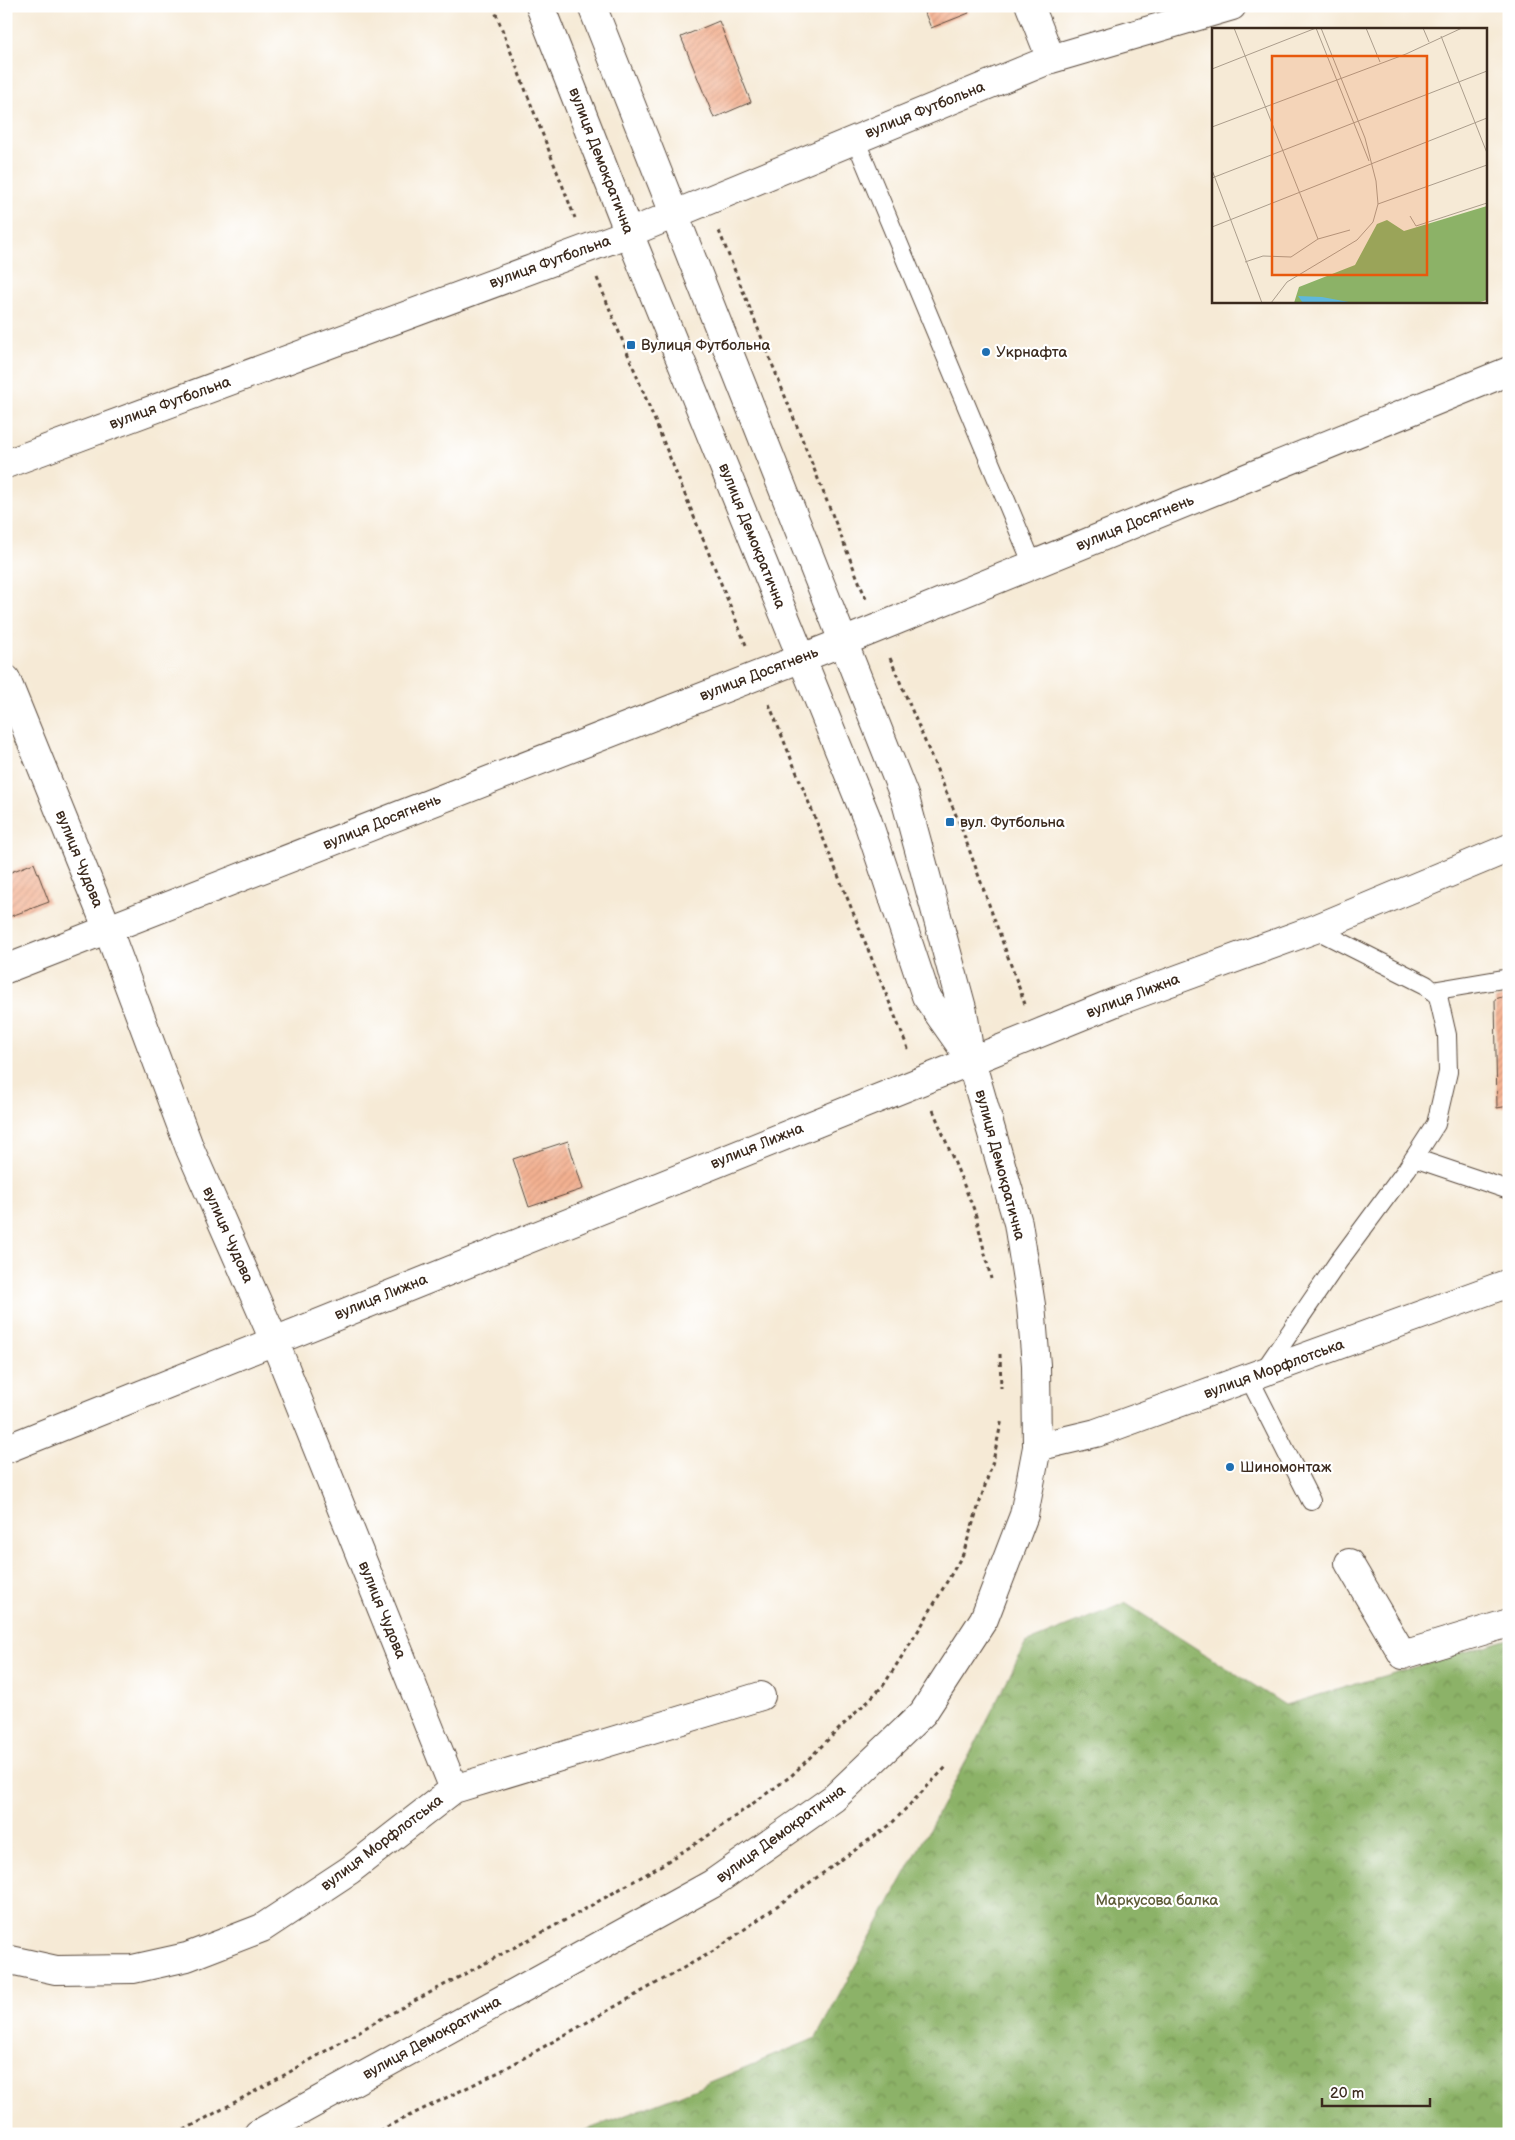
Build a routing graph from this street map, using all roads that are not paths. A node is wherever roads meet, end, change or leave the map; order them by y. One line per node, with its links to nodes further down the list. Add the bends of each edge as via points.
1 (540, 6): 8 (street, вулиця Демократична)
2 (592, 6): 7 (street, вулиця Демократична)
3 (1030, 6): 5 (street)
4 (1232, 6): 5 (street, вулиця Футбольна)
5 (1051, 59): 6 (street, вулиця Футбольна)
6 (855, 138): 7 (street, вулиця Футбольна); 11 (lane)
7 (674, 212): 8 (street, вулиця Футбольна); 12 (street, вулиця Демократична)
8 (629, 232): 10 (street, вулиця Футбольна); 13 (street, вулиця Демократична)
9 (1509, 370): 11 (street, вулиця Досягнень)
10 (6, 464)
11 (1033, 564): 12 (street, вулиця Досягнень)
12 (843, 642): 13 (street, вулиця Досягнень); 21 (street, вулиця Демократична, via 905,798 963,1012)
13 (802, 657): 17 (street, вулиця Досягнень); 21 (street, вулиця Демократична, via 867,819 926,996)
14 (6, 679): 17 (street, вулиця Чудова)
15 (1509, 848): 16 (street, вулиця Лижна)
16 (1315, 929): 20 (lane); 21 (street, вулиця Лижна, via 1118,1001)
17 (108, 930): 18 (street, вулиця Досягнень); 25 (street, вулиця Чудова, via 190,1149)
18 (6, 969)
19 (1509, 978): 20 (lane)
20 (1432, 991): 22 (lane, via 1438,996 1447,1034 1448,1072 1436,1124)
21 (971, 1061): 25 (street, вулиця Лижна); 27 (street, вулиця Демократична, via 1018,1223 1031,1305)
22 (1414, 1158): 23 (lane); 26 (lane)
23 (1509, 1190)
24 (1509, 1283): 26 (street, вулиця Морфлотська)
25 (274, 1340): 28 (street, вулиця Лижна); 33 (street, вулиця Чудова)
26 (1255, 1376): 27 (street, вулиця Морфлотська, via 1096,1433); 29 (lane)
27 (1037, 1447): 35 (street, вулиця Демократична, via 1024,1515 984,1619 923,1713 834,1798 712,1884)
28 (6, 1449)
29 (1311, 1501)
30 (1349, 1564): 31 (street, via 1403,1655)
31 (1509, 1623)
32 (761, 1696): 33 (street, вулиця Морфлотська)
33 (454, 1789): 34 (street, вулиця Морфлотська, via 350,1870 262,1928 187,1957 133,1969 56,1970)
34 (6, 1959)
35 (258, 2134)

